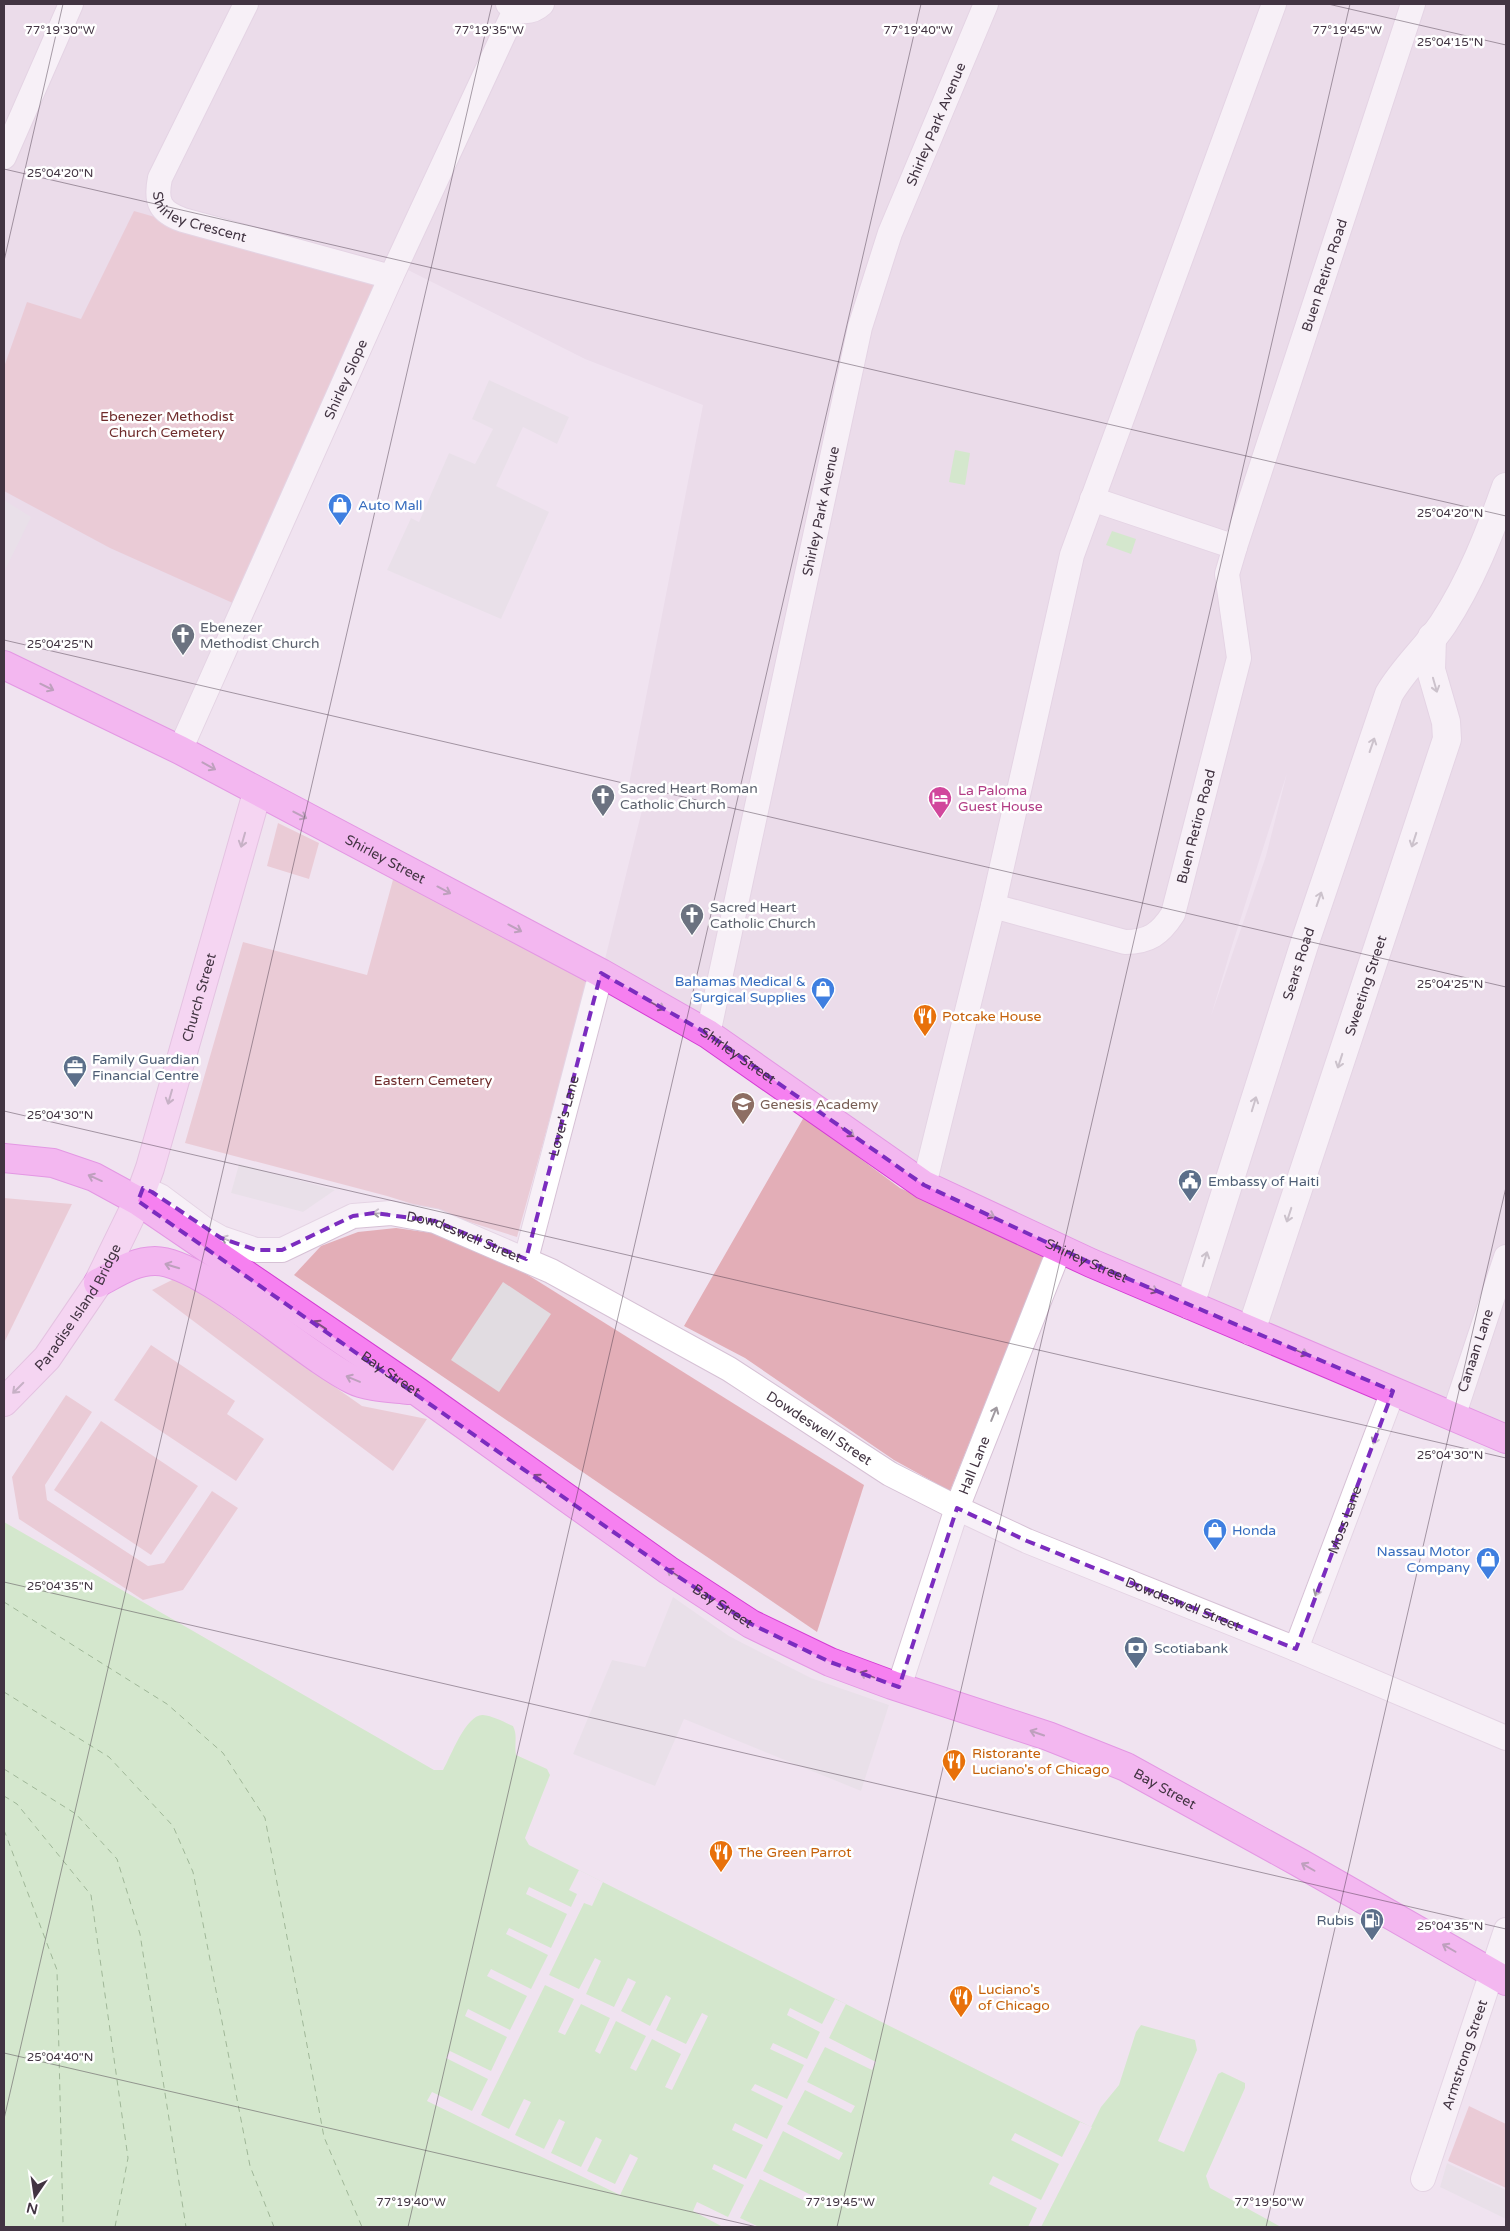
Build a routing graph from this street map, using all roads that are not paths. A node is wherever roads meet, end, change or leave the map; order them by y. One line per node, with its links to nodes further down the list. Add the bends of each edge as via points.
1 (71, 4): 8 (street)
2 (246, 4): 9 (street, Shirley Crescent, via 160,178 157,192 161,206 170,215 183,220)
3 (542, 4): 7 (street, Shirley Slope, via 524,12)
4 (986, 4): 19 (street, Shirley Park Avenue, via 890,233 860,327)
5 (1274, 4): 11 (street)
6 (1413, 4): 12 (street, Buen Retiro Road)
7 (511, 7): 9 (street, Shirley Slope)
8 (4, 157)
9 (391, 277): 15 (street, Shirley Slope)
10 (1506, 487): 13 (street, Sears Road, via 1470,578)
11 (1092, 499): 12 (street); 17 (street, via 1072,555)
12 (1235, 547): 17 (street, Buen Retiro Road, via 1227,574 1239,658 1173,914 1164,929 1137,942 1125,942)
13 (1432, 637): 27 (street, Sears Road, one-way to 13, via 1306,939 1389,694); 28 (street, Sweeting Street, one-way to 28, via 1431,670 1446,722 1447,739)
14 (4, 665): 15 (highway, Shirley Street, one-way to 15)
15 (180, 750): 16 (highway, Shirley Street, one-way to 16)
16 (257, 793): 18 (highway, Shirley Street, one-way to 18); 22 (main road, Church Street, one-way to 22)
17 (993, 906): 21 (street)
18 (601, 973): 19 (highway, Shirley Street, one-way to 19); 25 (street, Lover's Lane)
19 (708, 1034): 21 (highway, Shirley Street, one-way to 21)
20 (4, 1158): 22 (highway, Bay Street, one-way to 20, via 54,1163)
21 (924, 1185): 23 (highway, Shirley Street, one-way to 23)
22 (141, 1194): 25 (street, Dowdeswell Street, one-way to 22, via 435,1221 374,1213 353,1216 282,1250 256,1250 203,1228 160,1196); 26 (main road, Paradise Island Bridge); 30 (highway, Bay Street, one-way to 22)
23 (1060, 1248): 27 (highway, Shirley Street, one-way to 27); 34 (street, Hall Lane, one-way to 23)
24 (1506, 1257): 32 (street, Canaan Lane)
25 (526, 1259): 34 (street, Dowdeswell Street, via 729,1369 890,1474)
26 (98, 1283): 30 (highway, one-way to 26, via 355,1382 306,1352 217,1287 179,1268 157,1261 138,1262); 31 (main road, Paradise Island Bridge, one-way to 31, via 47,1358)
27 (1190, 1305): 28 (highway, Shirley Street)
28 (1251, 1331): 29 (highway, Shirley Street, one-way to 29)
29 (1393, 1391): 32 (highway, Shirley Street); 35 (street, Moss Lane, one-way to 35)
30 (418, 1392): 36 (highway, Bay Street, one-way to 30, via 830,1662 751,1624 668,1570)
31 (4, 1402)
32 (1453, 1417): 33 (highway, Shirley Street)
33 (1506, 1439)
34 (957, 1508): 35 (street, Dowdeswell Street, via 1027,1540); 36 (street, Hall Lane)
35 (1296, 1649): 37 (street, Dowdeswell Street)
36 (899, 1687): 39 (highway, Bay Street, one-way to 36, via 1126,1768 1048,1736)
37 (1506, 1738)
38 (1506, 1930): 39 (street, Armstrong Street)
39 (1499, 1976): 40 (street, Armstrong Street)
40 (1423, 2179)

